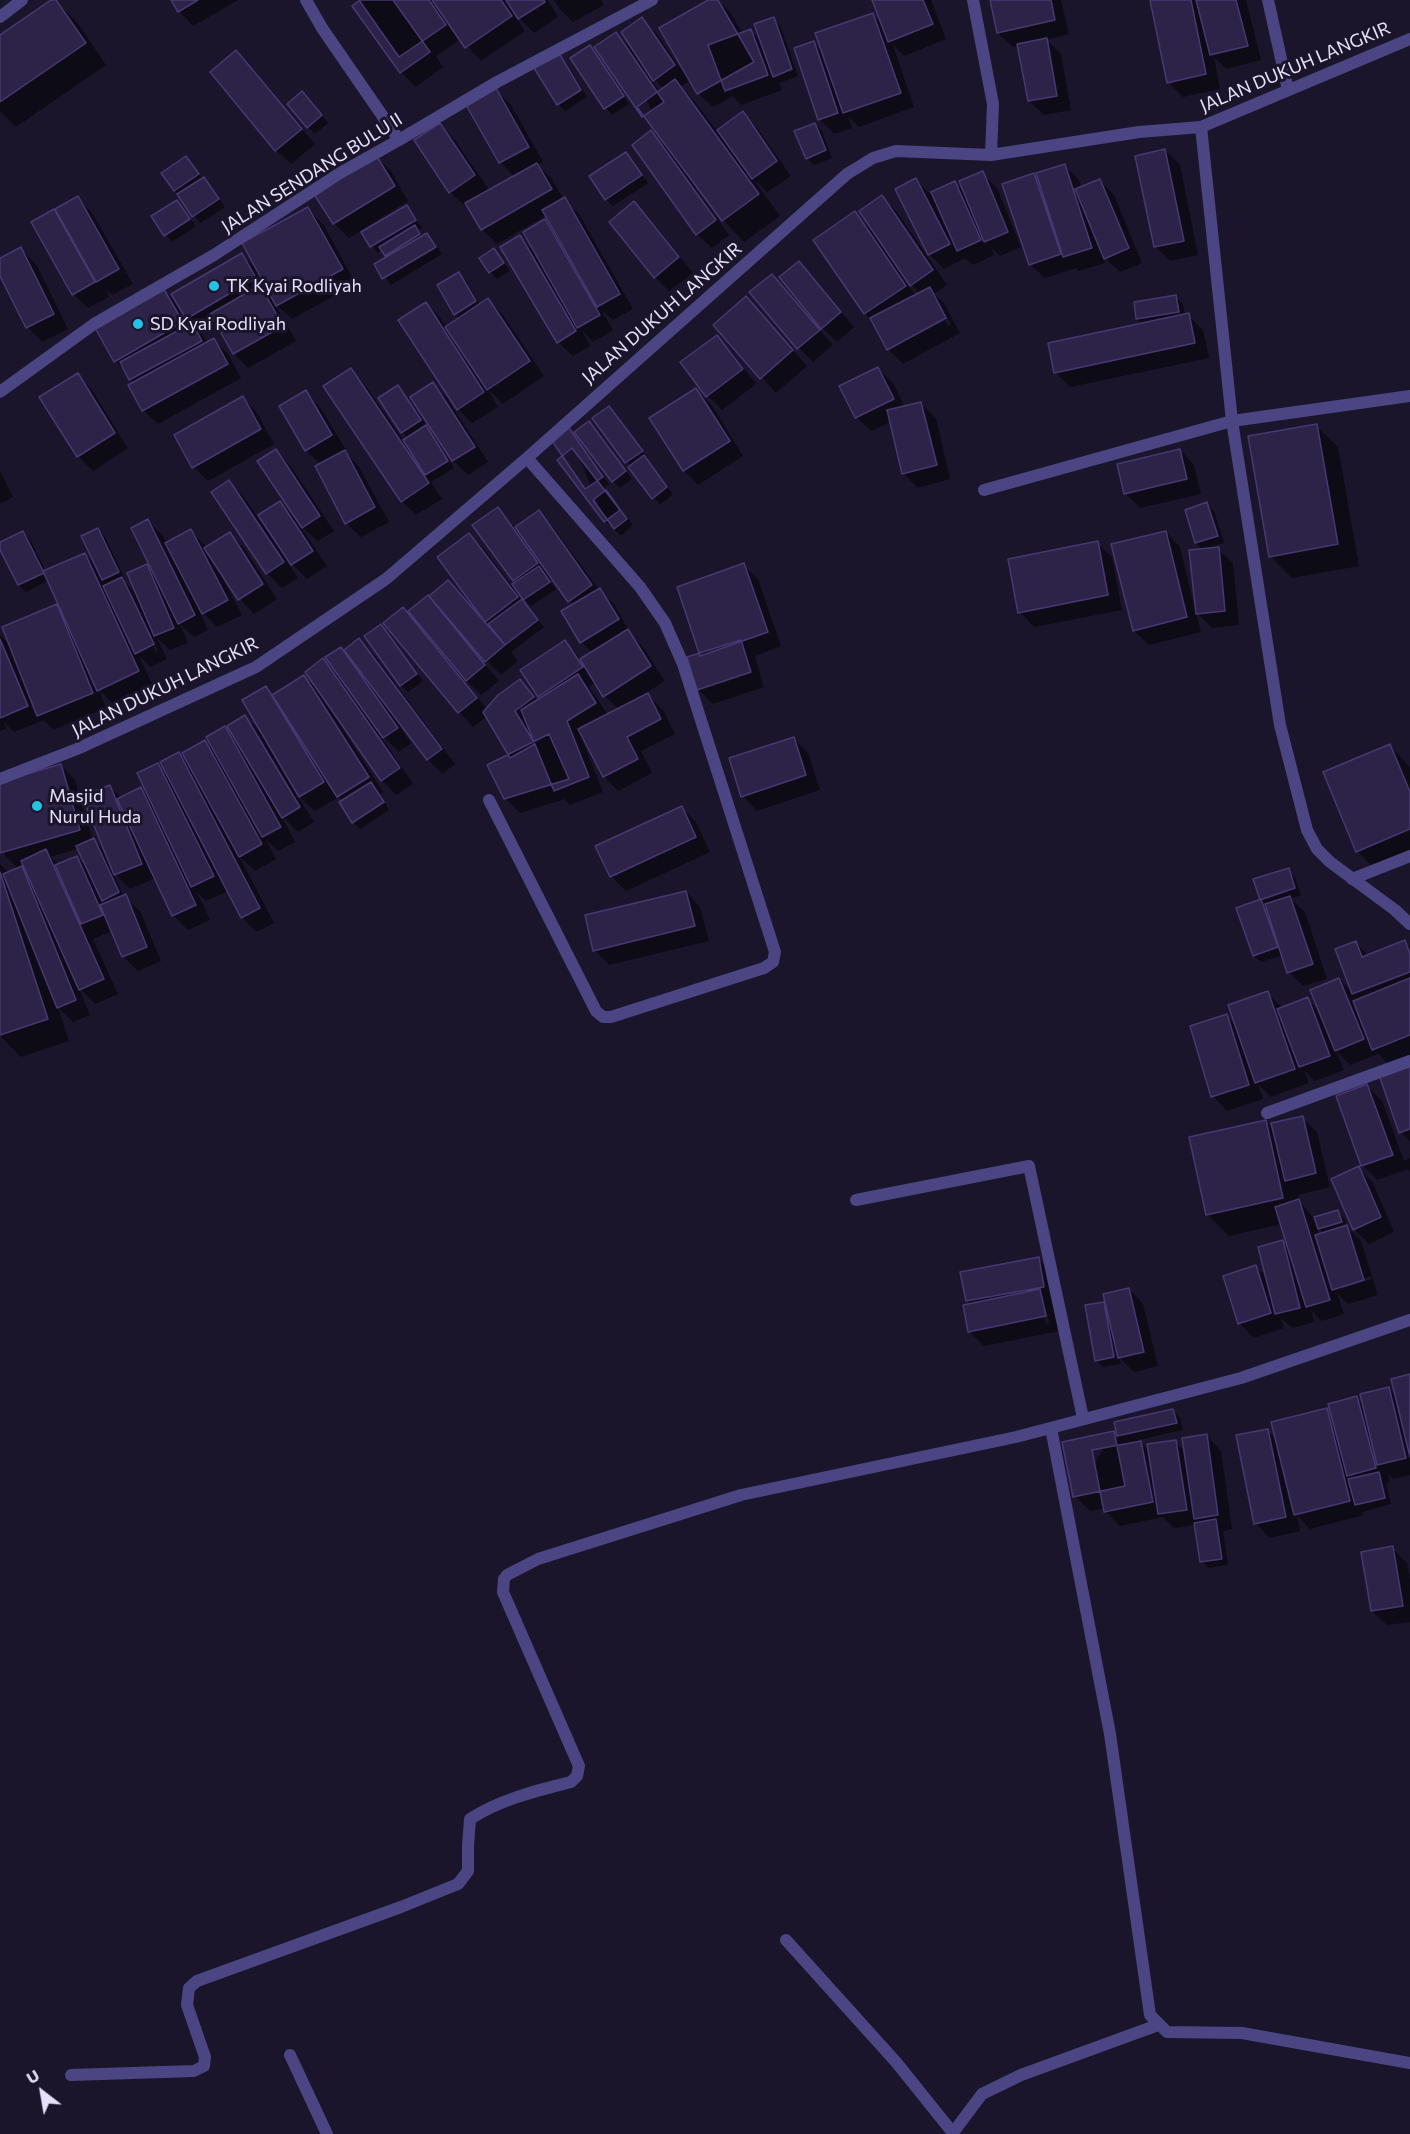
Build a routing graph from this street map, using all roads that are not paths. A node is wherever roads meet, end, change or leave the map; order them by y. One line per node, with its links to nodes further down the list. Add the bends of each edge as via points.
1 (22, 0): 6 (street)
2 (306, 0): 10 (street)
3 (652, 0): 10 (street, JALAN SENDANG BULU II, via 496,82)
4 (973, 0): 11 (street, via 993,104)
5 (1268, 0): 8 (street)
6 (0, 17)
7 (1410, 39): 8 (street, JALAN DUKUH LANGKIR)
8 (1288, 90): 9 (street, JALAN DUKUH LANGKIR)
9 (1201, 127): 11 (street, JALAN DUKUH LANGKIR, via 1139,132); 14 (street)
10 (399, 140): 12 (street, JALAN SENDANG BULU II, via 94,324)
11 (991, 155): 15 (street, JALAN DUKUH LANGKIR, via 896,151 873,158 847,174)
12 (0, 392)
13 (1410, 396): 14 (street)
14 (1232, 421): 16 (street); 20 (street, via 1280,725 1306,830 1317,849)
15 (527, 458): 17 (street, JALAN DUKUH LANGKIR, via 386,579 256,666 77,749); 18 (street, via 640,587 664,623 683,664 772,941 772,962 764,968 603,1017 596,1011)
16 (984, 490)
17 (0, 779)
18 (489, 800)
19 (1410, 856): 20 (street)
20 (1352, 879): 21 (street)
21 (1410, 924)
22 (1410, 1061): 23 (street)
23 (1267, 1113)
24 (856, 1200): 26 (street, via 1029,1166)
25 (1410, 1320): 26 (street, via 1241,1378)
26 (1083, 1418): 27 (street)
27 (1050, 1428): 29 (street, via 1110,1734 1150,2015); 32 (street, via 741,1495 538,1559 507,1575 503,1592 579,1766 577,1776 571,1782 516,1796 470,1819 468,1871 458,1884 197,1981 189,1988 187,2005 205,2057 204,2066 194,2071)
28 (786, 1940): 34 (street, via 896,2062)
29 (1158, 2025): 31 (street, via 1167,2032 1242,2033); 34 (street, via 1021,2075 982,2094)
30 (290, 2055): 33 (street)
31 (1410, 2063)
32 (71, 2075)
33 (327, 2134)
34 (953, 2134)

